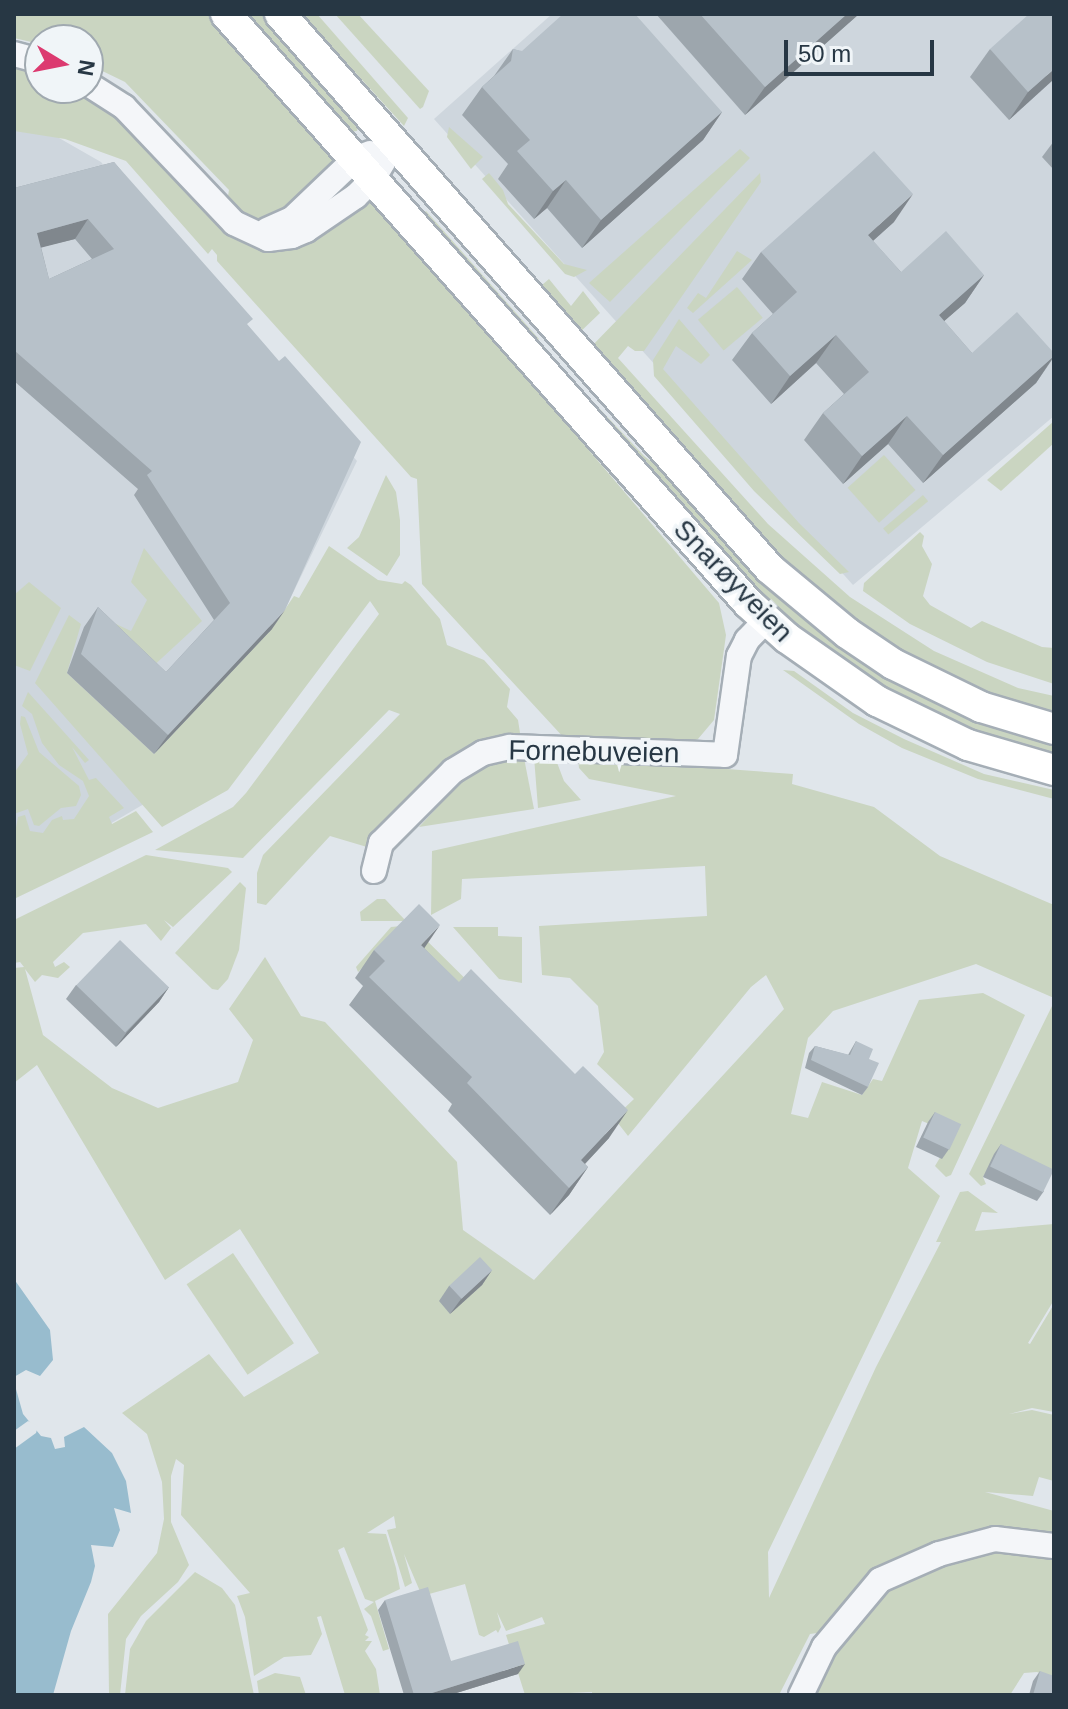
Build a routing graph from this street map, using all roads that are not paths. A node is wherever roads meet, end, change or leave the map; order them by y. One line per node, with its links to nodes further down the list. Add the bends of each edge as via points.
1 (226, 14): 5 (main road)
2 (280, 14): 4 (main road)
3 (104, 94): 5 (street, via 124,107 245,231 279,239 324,219)
4 (394, 144): 5 (street); 7 (main road, Snarøyveien, via 736,534 809,604 893,664 939,688)
5 (364, 169): 6 (main road, Snarøyveien)
6 (766, 620): 8 (main road, Snarøyveien, via 828,669 909,718 968,745); 9 (street, Fornebuveien, via 739,656 725,755 510,747 483,753 453,771 381,843)
7 (1054, 729)
8 (1054, 770)
9 (374, 871)
10 (1054, 1546): 11 (street, via 995,1539 939,1554 880,1580 824,1647)
11 (801, 1695)

